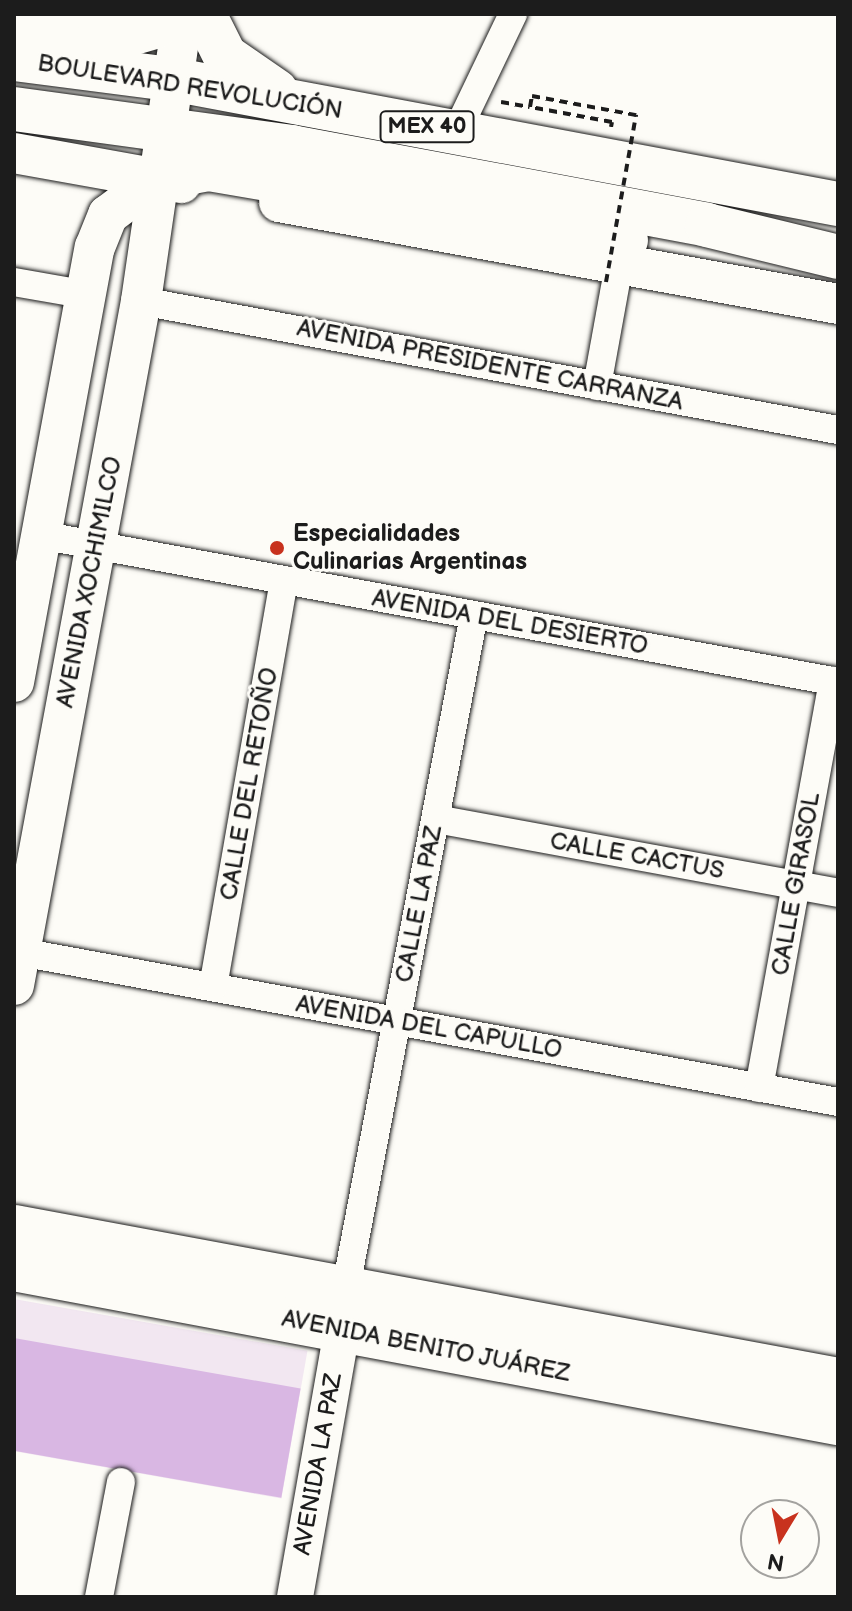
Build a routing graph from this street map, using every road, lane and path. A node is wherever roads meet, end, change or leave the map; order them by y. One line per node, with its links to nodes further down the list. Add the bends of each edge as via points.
1 (170, 14): 5 (main road, via 155,27 130,34 99,35)
2 (183, 14): 7 (main road, AVENIDA XOCHIMILCO)
3 (204, 14): 8 (main road, via 225,56)
4 (513, 14): 12 (street)
5 (14, 22)
6 (14, 59): 7 (main road, BOULEVARD REVOLUCIÓN / MEX 40)
7 (171, 79): 8 (main road, BOULEVARD REVOLUCIÓN / MEX 40); 11 (main road, AVENIDA XOCHIMILCO)
8 (295, 103): 12 (main road, BOULEVARD REVOLUCIÓN / MEX 40)
9 (14, 109): 11 (main road, MEX 40)
10 (612, 122): 17 (path, bridge, via 530,107 532,96 636,115)
11 (162, 129): 14 (main road, AVENIDA XOCHIMILCO); 16 (main road, MEX 40, via 292,147 602,205)
12 (456, 133): 15 (main road, BOULEVARD REVOLUCIÓN / MEX 40)
13 (14, 153): 14 (main road)
14 (156, 179): 17 (main road, via 209,169); 20 (main road, via 108,215); 21 (main road, AVENIDA XOCHIMILCO)
15 (838, 204)
16 (838, 257)
17 (616, 262): 18 (main road); 22 (main road); 23 (street)
18 (838, 263)
19 (14, 282): 20 (street)
20 (83, 294): 25 (main road)
21 (141, 301): 23 (street, AVENIDA PRESIDENTE CARRANZA); 26 (main road, AVENIDA XOCHIMILCO)
22 (838, 304)
23 (597, 386): 24 (street, AVENIDA PRESIDENTE CARRANZA)
24 (838, 430)
25 (40, 535): 26 (street, AVENIDA DEL DESIERTO); 29 (main road)
26 (96, 546): 27 (street, AVENIDA DEL DESIERTO); 35 (main road, AVENIDA XOCHIMILCO)
27 (284, 580): 28 (street, AVENIDA DEL DESIERTO); 36 (street, CALLE DEL RETOÑO)
28 (474, 615): 30 (street, AVENIDA DEL DESIERTO); 32 (street, CALLE LA PAZ)
29 (18, 633): 31 (main road)
30 (836, 681): 33 (street, CALLE GIRASOL)
31 (14, 682)
32 (436, 819): 33 (street, CALLE CACTUS); 37 (street, CALLE LA PAZ)
33 (796, 885): 34 (street, CALLE CACTUS); 38 (street, CALLE GIRASOL)
34 (838, 893)
35 (17, 969): 36 (street, AVENIDA DEL CAPULLO)
36 (213, 987): 37 (street, AVENIDA DEL CAPULLO)
37 (397, 1021): 38 (street, AVENIDA DEL CAPULLO); 42 (street, CALLE LA PAZ)
38 (759, 1088): 39 (street, AVENIDA DEL CAPULLO)
39 (838, 1102)
40 (14, 1227): 42 (main road, AVENIDA BENITO JUÁREZ)
41 (14, 1269): 43 (main road, AVENIDA BENITO JUÁREZ)
42 (346, 1287): 44 (main road, AVENIDA BENITO JUÁREZ)
43 (342, 1330): 44 (main road, AVENIDA BENITO JUÁREZ); 47 (street, AVENIDA LA PAZ)
44 (835, 1401)
45 (121, 1482): 46 (street)
46 (99, 1597)
47 (295, 1597)

